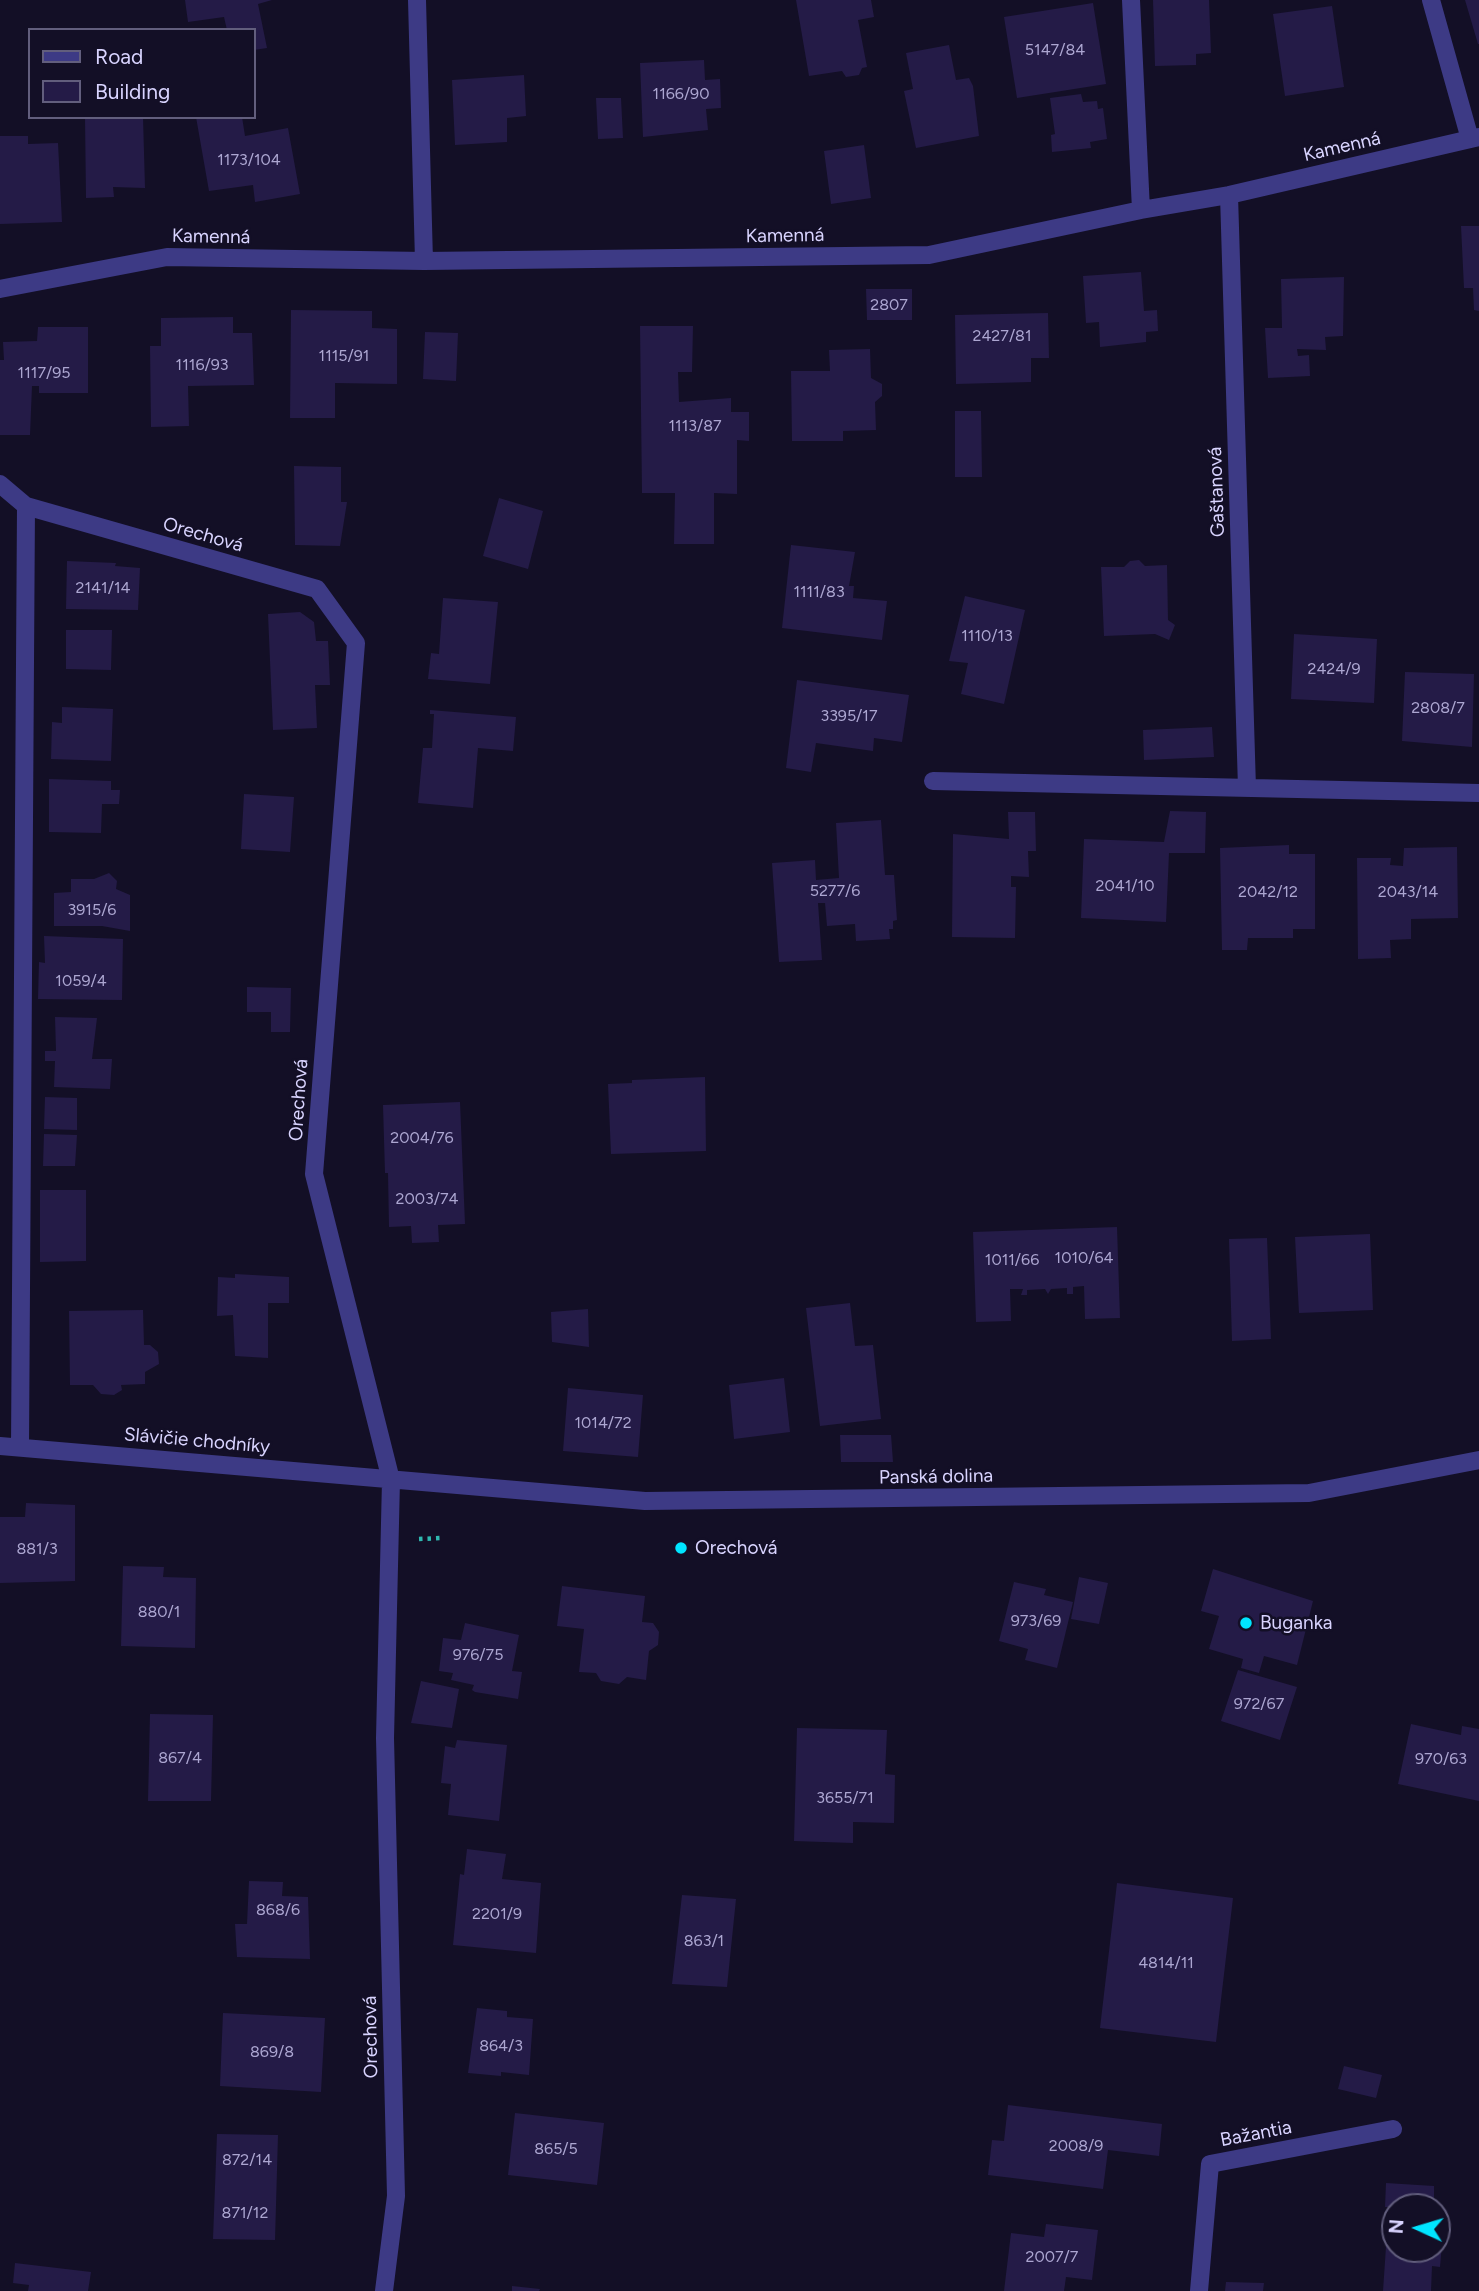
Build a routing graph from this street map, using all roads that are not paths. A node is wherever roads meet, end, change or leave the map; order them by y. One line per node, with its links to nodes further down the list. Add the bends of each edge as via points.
1 (417, 0): 7 (street)
2 (1131, 0): 6 (street)
3 (1431, 0): 4 (street, Kamenná)
4 (1475, 138): 5 (street, Kamenná)
5 (1229, 195): 6 (street, Kamenná); 12 (street, Gaštanová)
6 (1141, 210): 7 (street, Kamenná, via 929,255)
7 (424, 261): 8 (street, Kamenná, via 167,257)
8 (0, 289)
9 (0, 484): 10 (street, Orechová)
10 (26, 506): 15 (street); 17 (street, Orechová, via 317,589 356,643 314,1174)
11 (933, 781): 12 (street)
12 (1247, 788): 13 (street)
13 (1479, 793)
14 (0, 1446): 15 (street, Slávičie chodníky)
15 (20, 1446): 17 (street, Slávičie chodníky)
16 (1479, 1460): 17 (street, Panská dolina, via 1309,1493 645,1501)
17 (391, 1480): 19 (street, Orechová, via 385,1738 396,2196)
18 (1393, 2129): 20 (street, Bažantia, via 1210,2164)
19 (384, 2291)
20 (1199, 2291)

